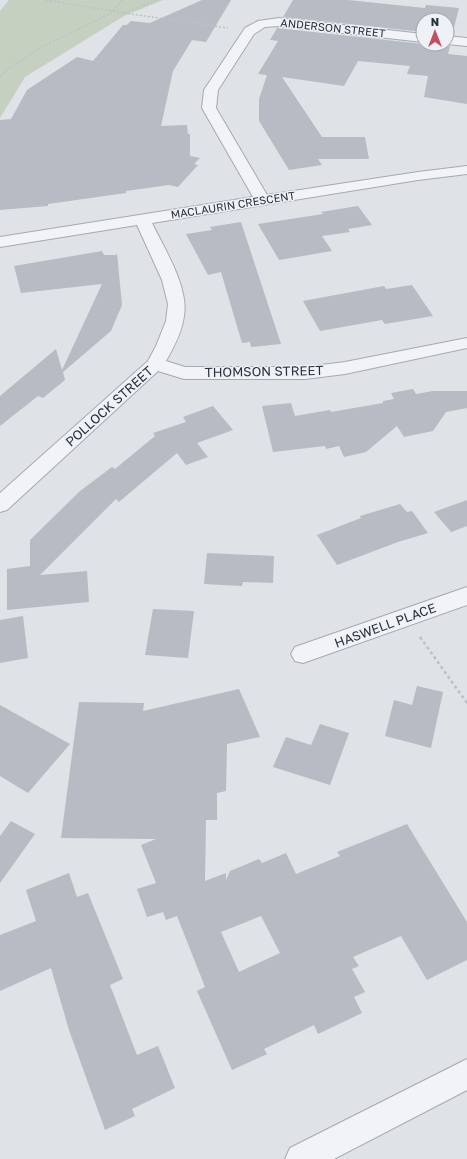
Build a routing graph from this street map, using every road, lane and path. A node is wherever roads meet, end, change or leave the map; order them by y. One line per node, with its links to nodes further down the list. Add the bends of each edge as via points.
1 (46, 0): 4 (path)
2 (122, 0): 4 (path)
3 (156, 0): 5 (path)
4 (112, 12): 5 (path); 10 (path, via 38,49)
5 (124, 13): 6 (path)
6 (249, 31): 7 (street, ANDERSON STREET, via 262,24 280,22); 12 (street, via 211,90 209,108)
7 (415, 37)
8 (455, 41): 9 (street)
9 (467, 42)
10 (0, 77)
11 (467, 170): 12 (street, MACLAURIN CRESCENT)
12 (263, 200): 13 (street, MACLAURIN CRESCENT)
13 (143, 220): 14 (street, MACLAURIN CRESCENT); 16 (street, POLLOCK STREET, via 175,293 177,313 170,338)
14 (0, 242)
15 (467, 343): 16 (street, THOMSON STREET, via 346,368 305,373 184,373)
16 (155, 364): 17 (street, POLLOCK STREET)
17 (0, 505)
18 (467, 596): 19 (street, HASWELL PLACE)
19 (406, 617): 20 (street, HASWELL PLACE); 21 (path)
20 (303, 654)
21 (467, 703)
22 (467, 1074): 23 (street)
23 (301, 1159)

